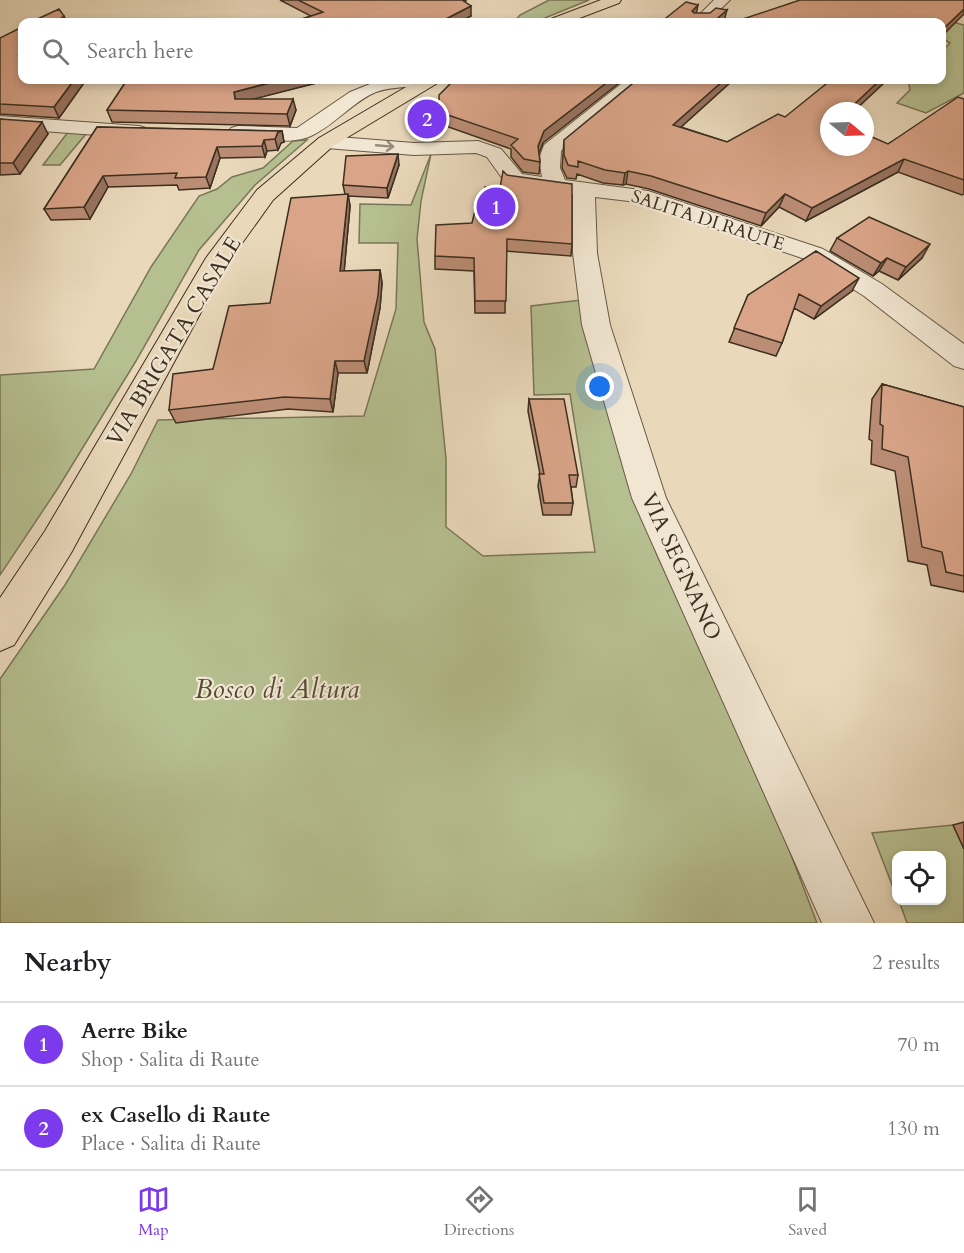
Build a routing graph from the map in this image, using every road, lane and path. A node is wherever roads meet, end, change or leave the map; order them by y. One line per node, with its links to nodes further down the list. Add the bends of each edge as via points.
1 (614, 0): 3 (main road)
2 (723, 0): 4 (street)
3 (567, 18)
4 (703, 18)
5 (381, 84): 10 (street, via 367,88 311,128 296,134)
6 (423, 84): 11 (main road, VIA BRIGATA CASALE)
7 (631, 84): 12 (street, VIA SEGNANO, via 551,149 549,174)
8 (0, 122): 9 (street)
9 (154, 132)
10 (224, 132)
11 (326, 142): 12 (street, SALITA DI RAUTE, one-way to 12, via 414,149 478,147 494,153 515,180); 14 (main road, VIA BRIGATA CASALE, via 265,195 215,263 58,542)
12 (571, 187): 13 (street, SALITA DI RAUTE, via 640,196 814,254 870,288); 15 (street, VIA SEGNANO, via 596,326 649,498)
13 (964, 359)
14 (0, 632)
15 (848, 923)

